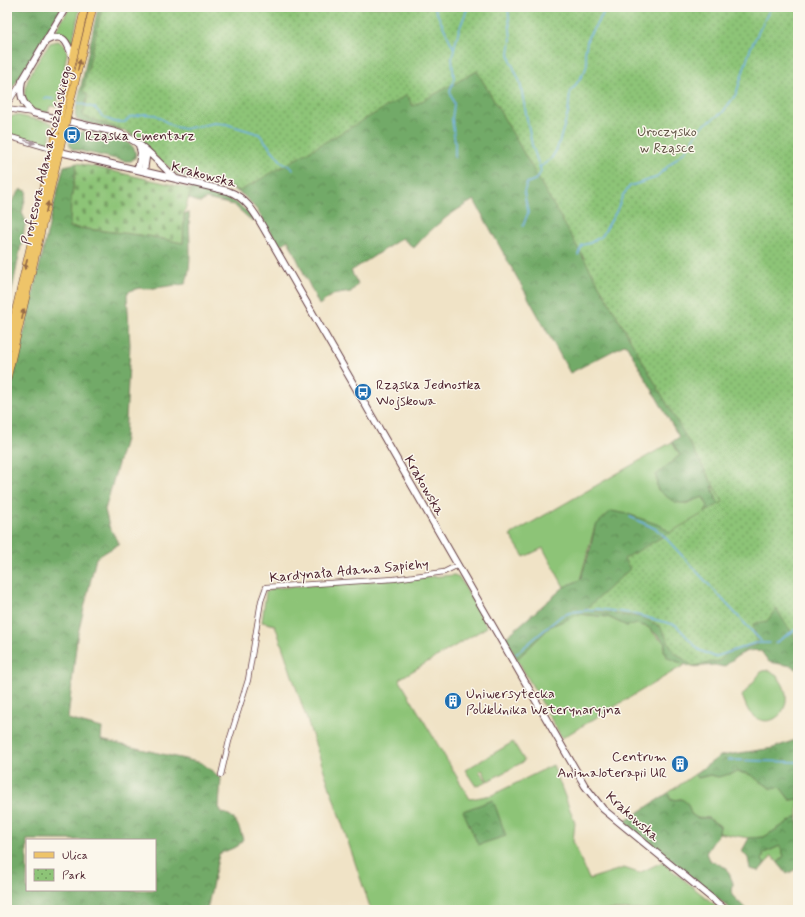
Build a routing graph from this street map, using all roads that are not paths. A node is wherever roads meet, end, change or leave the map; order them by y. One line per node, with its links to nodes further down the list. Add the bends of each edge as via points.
1 (66, 7): 4 (street)
2 (85, 7): 5 (main road, Profesora Adama Rożańskiego)
3 (93, 7): 7 (main road, Profesora Adama Rożańskiego, one-way to 3)
4 (45, 42): 5 (street, via 54,38 62,39 68,45); 6 (street)
5 (73, 60): 7 (main road, Profesora Adama Rożańskiego)
6 (22, 81): 8 (street); 10 (street, via 21,98)
7 (67, 102): 13 (main road, Profesora Adama Rożańskiego, bridge); 15 (main road, Profesora Adama Rożańskiego, bridge)
8 (7, 105)
9 (7, 109): 10 (street)
10 (33, 113): 12 (street, via 115,132)
11 (7, 136): 13 (street, one-way to 13)
12 (138, 144): 14 (street); 16 (street)
13 (52, 149): 18 (main road, Profesora Adama Rożańskiego, one-way to 18)
14 (147, 151): 16 (street); 17 (street)
15 (60, 152): 16 (street, Krakowska); 19 (main road, Profesora Adama Rożańskiego, one-way to 15)
16 (141, 170): 17 (street, Krakowska)
17 (175, 178): 20 (street, Krakowska, via 235,194 253,211)
18 (7, 348)
19 (7, 379)
20 (458, 565): 21 (street, Kardynała Adama Sapiehy, via 444,572 394,579 266,587 261,601 248,680 228,741); 22 (street, Krakowska, via 585,786 603,809)
21 (221, 775)
22 (726, 910)

